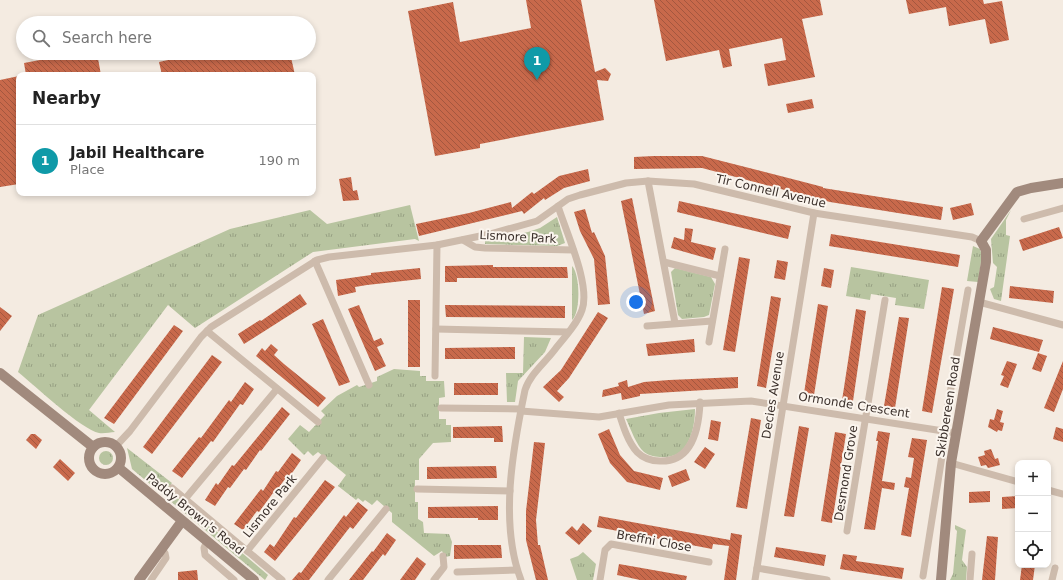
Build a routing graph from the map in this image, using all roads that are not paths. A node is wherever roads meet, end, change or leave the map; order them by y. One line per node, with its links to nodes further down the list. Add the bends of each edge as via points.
1 (648, 181): 3 (street, Tir Connell Avenue, via 626,183 580,195); 5 (street, Tir Connell Avenue, via 701,186); 13 (street)
2 (1063, 183): 8 (street, via 1017,192)
3 (558, 206): 7 (street, Lismore Park, via 534,222); 11 (street, Lismore Park)
4 (1063, 208): 6 (street)
5 (814, 213): 8 (street, Tir Connell Avenue, via 972,237); 33 (street, Decies Avenue)
6 (1024, 219)
7 (463, 240): 9 (street, Lismore Park); 11 (street, Lismore Park, via 475,247 485,248)
8 (981, 241): 17 (street, Skibbereen Road, via 985,246 986,258)
9 (437, 245): 12 (street, Lismore Park, via 329,257); 22 (street)
10 (725, 249): 14 (street)
11 (573, 250): 24 (street, Lismore Park, via 584,300 580,313)
12 (315, 261): 23 (street, Lismore Park); 30 (street)
13 (664, 262): 14 (street); 19 (street)
14 (720, 276): 18 (street)
15 (968, 290): 26 (street, Skibbereen Road)
16 (885, 300): 38 (street, Desmond Grove)
17 (979, 302): 20 (street); 27 (street, Skibbereen Road)
18 (712, 321): 19 (street); 25 (street)
19 (675, 323): 21 (street)
20 (1063, 325)
21 (647, 326)
22 (436, 329): 24 (street); 29 (street)
23 (207, 331): 31 (street); 41 (street, Lismore Park)
24 (568, 332): 35 (street, Lismore Park, via 528,382)
25 (709, 342)
26 (957, 356): 27 (street); 36 (street, Skibbereen Road)
27 (969, 358): 40 (street, Skibbereen Road)
28 (0, 373): 42 (street)
29 (435, 376)
30 (369, 385)
31 (277, 389): 39 (street); 53 (street)
32 (700, 402): 33 (street, Ormonde Crescent, via 744,400); 37 (street, Ormonde Crescent); 37 (street, via 698,426 690,446 681,455 665,461 649,459 636,451)
33 (783, 405): 38 (street, Ormonde Crescent); 65 (street, Decies Avenue)
34 (441, 408): 35 (street)
35 (521, 410): 37 (street, Ormonde Crescent, via 593,417); 50 (street, Lismore Park)
36 (947, 411)
37 (619, 413)
38 (866, 418): 40 (street, Ormonde Crescent); 58 (street, Desmond Grove)
39 (318, 422)
40 (956, 433): 45 (street, Skibbereen Road)
41 (116, 446): 42 (street, via 102,442); 46 (street, via 122,459)
42 (93, 447): 46 (street, via 89,457 91,467 95,471 107,475)
43 (943, 450): 55 (street, Skibbereen Road)
44 (323, 458): 61 (street, Lismore Park)
45 (952, 463): 47 (street); 56 (street, Skibbereen Road)
46 (119, 468): 57 (street, Paddy Brown's Road)
47 (1015, 481)
48 (172, 488): 53 (street, Lismore Park)
49 (417, 489): 50 (street)
50 (510, 491): 67 (street, Lismore Park, via 511,535)
51 (1051, 491): 52 (street)
52 (1063, 494)
53 (185, 499): 61 (street, Lismore Park)
54 (386, 509): 75 (street)
55 (932, 513): 56 (street); 69 (street, Skibbereen Road)
56 (946, 514): 81 (street, Skibbereen Road)
57 (182, 520): 59 (street, Paddy Brown's Road); 60 (street)
58 (847, 531)
59 (207, 541): 73 (street, via 204,551 207,557); 74 (street, Paddy Brown's Road)
60 (161, 550): 71 (street); 72 (street, via 166,558)
61 (247, 551): 70 (street, Lismore Park)
62 (972, 554): 82 (street)
63 (443, 556): 76 (street, via 444,567)
64 (709, 562): 78 (street, Breffni Close, via 611,544 605,550)
65 (757, 568): 79 (street, Decies Avenue); 80 (street)
66 (1055, 568): 83 (street)
67 (517, 570): 68 (street); 77 (street, Lismore Park)
68 (457, 572)
69 (923, 576)
70 (279, 579)
71 (139, 580)
72 (151, 580)
73 (234, 580)
74 (254, 580)
75 (328, 580)
76 (434, 580)
77 (521, 580)
78 (600, 580)
79 (755, 580)
80 (827, 580)
81 (941, 580)
82 (970, 580)
83 (1052, 580)

